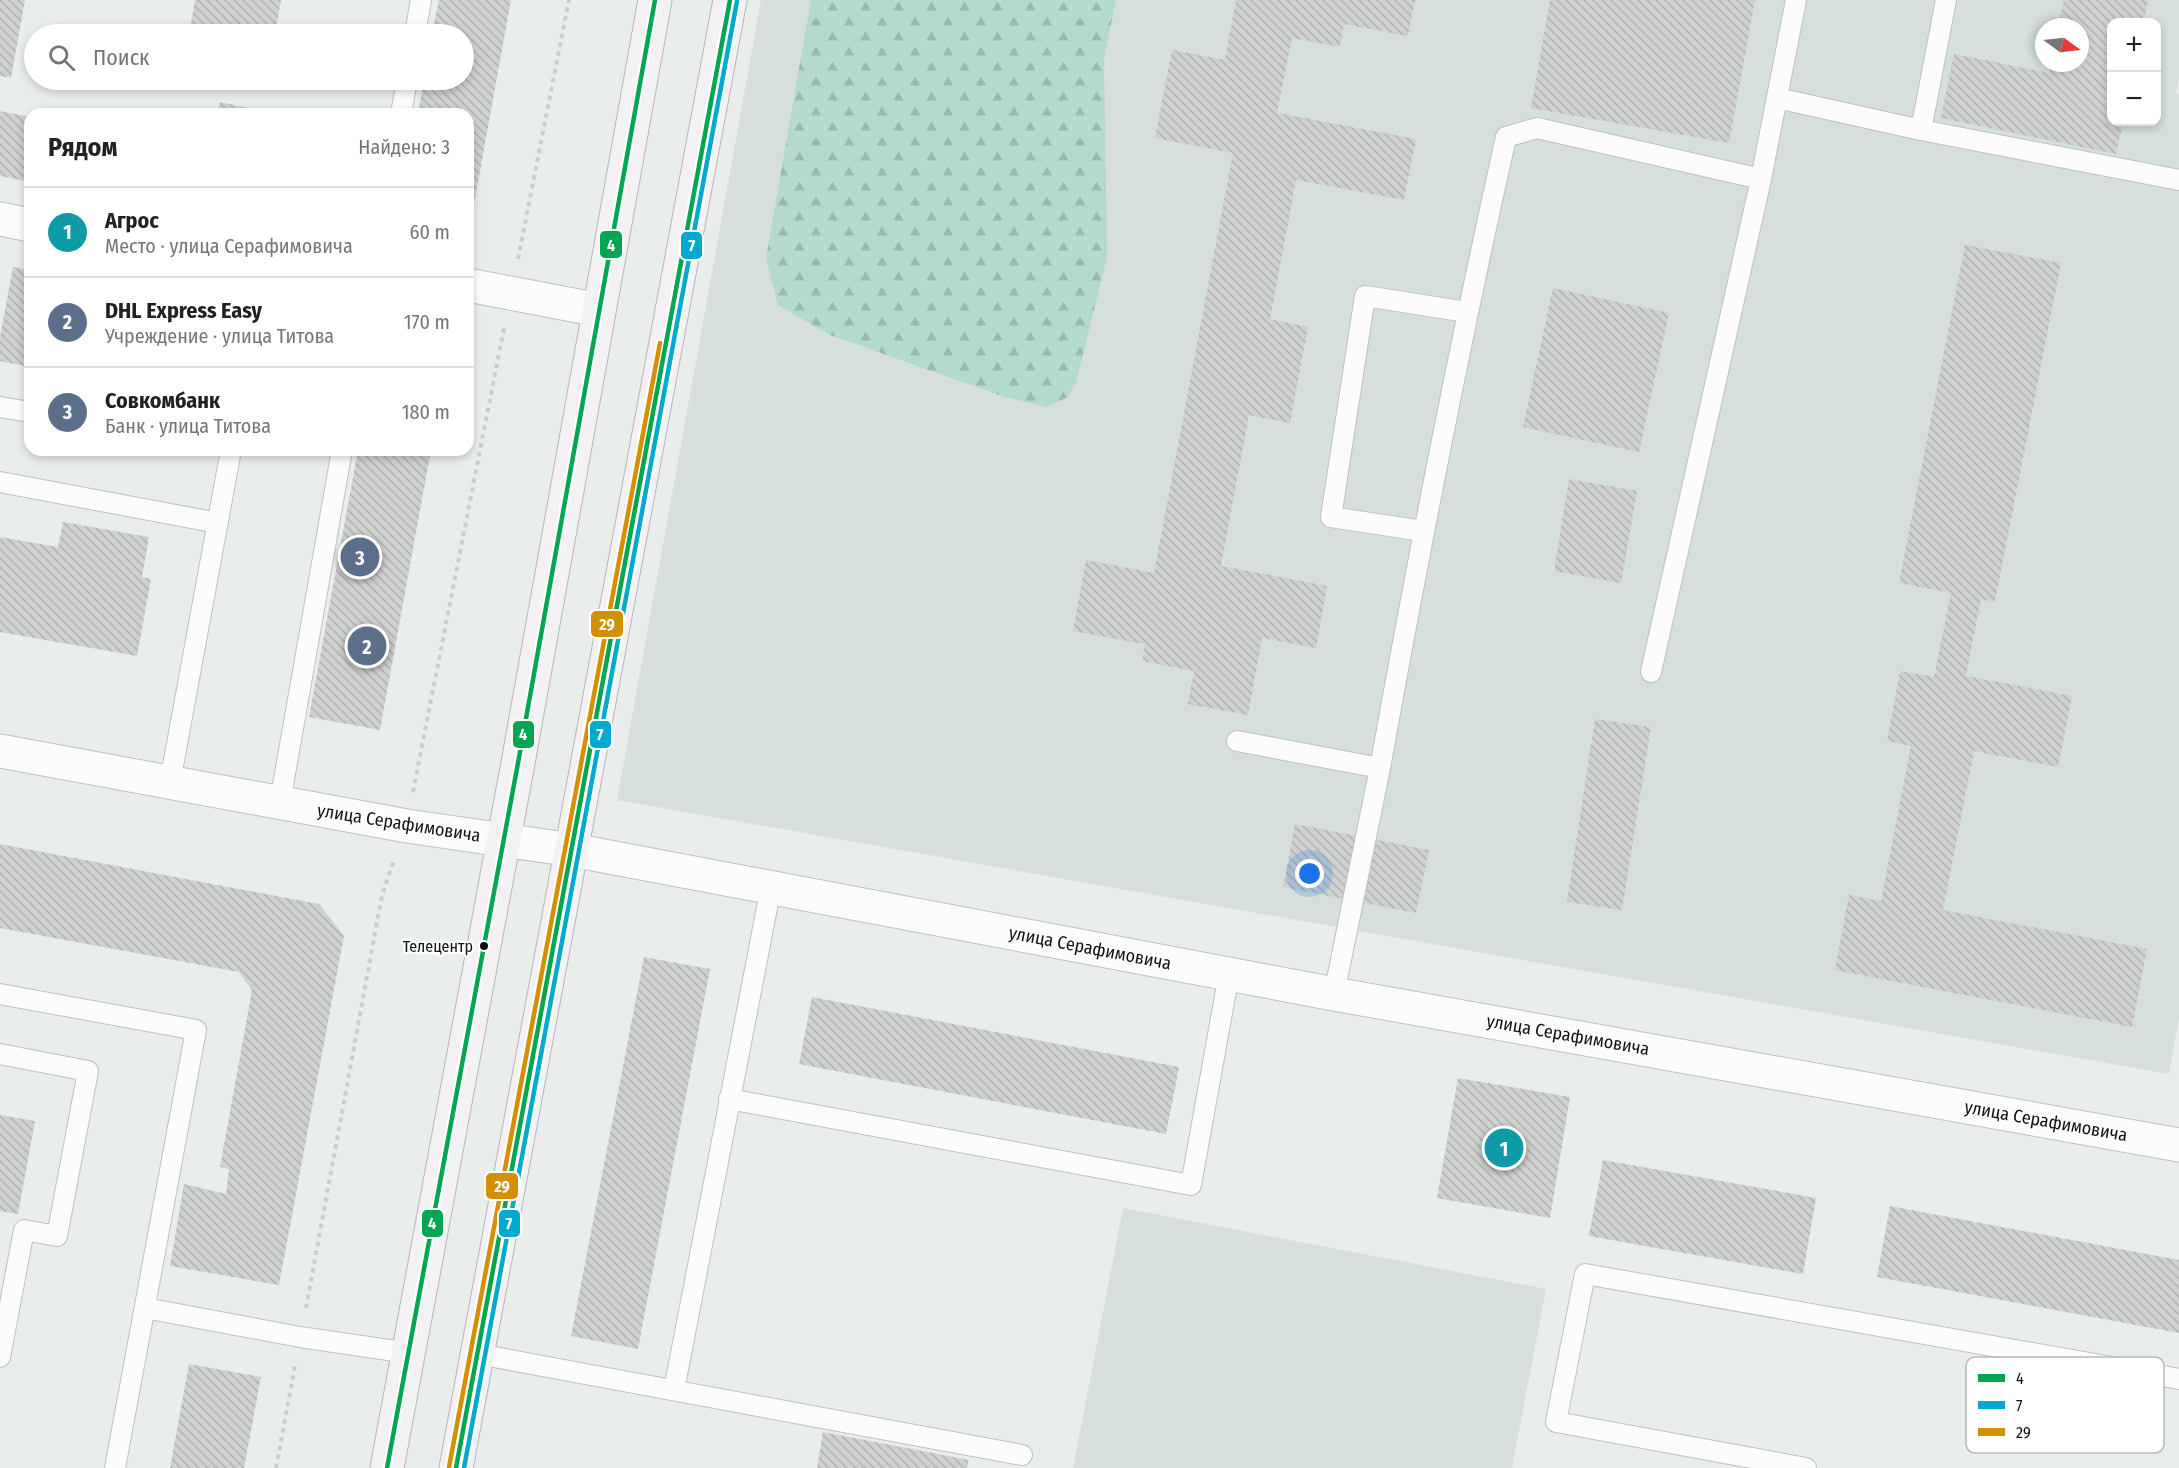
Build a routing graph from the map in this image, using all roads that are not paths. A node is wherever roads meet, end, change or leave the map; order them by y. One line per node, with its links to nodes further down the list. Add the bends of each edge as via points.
1 (421, 0): 6 (lane)
2 (655, 0): 16 (main road)
3 (730, 0): 32 (main road)
4 (1796, 0): 8 (lane)
5 (1946, 0): 10 (lane)
6 (417, 24)
7 (405, 90): 9 (lane)
8 (1777, 98): 10 (lane); 11 (lane)
9 (402, 108)
10 (1922, 130): 12 (lane)
11 (1761, 179): 17 (lane, via 1537,128 1506,137); 25 (lane)
12 (2179, 180)
13 (0, 219): 14 (street)
14 (24, 224)
15 (474, 286): 16 (street)
16 (599, 310): 31 (main road)
17 (1467, 312): 24 (lane); 24 (lane, via 1365,296 1331,517)
18 (0, 407): 19 (lane)
19 (24, 411)
20 (230, 456): 23 (lane)
21 (341, 456): 30 (lane)
22 (0, 482): 23 (lane)
23 (218, 523): 29 (lane)
24 (1423, 531): 28 (lane)
25 (1651, 672)
26 (1237, 741): 28 (lane)
27 (0, 751): 29 (street, улица Серафимовича)
28 (1380, 768): 36 (lane)
29 (170, 782): 30 (street, улица Серафимовича)
30 (280, 802): 31 (street, улица Серафимовича)
31 (503, 840): 32 (street, улица Серафимовича); 41 (main road)
32 (572, 850): 33 (street, улица Серафимовича); 42 (main road)
33 (771, 887): 34 (street, улица Серафимовича); 38 (lane)
34 (1229, 974): 36 (street, улица Серафимовича); 38 (lane, via 1191,1185)
35 (0, 994): 40 (lane, via 196,1030)
36 (1334, 994): 39 (street, улица Серафимовича)
37 (0, 1054): 43 (lane, via 88,1071 57,1236 24,1230)
38 (729, 1099): 47 (lane)
39 (2179, 1145)
40 (145, 1308): 41 (lane); 49 (lane)
41 (409, 1353): 50 (main road)
42 (478, 1354): 47 (lane); 51 (main road)
43 (0, 1357)
44 (2054, 1357): 52 (lane, via 1584,1274 1556,1422)
45 (2164, 1376): 46 (lane)
46 (2179, 1379)
47 (674, 1390): 48 (lane)
48 (1022, 1455)
49 (115, 1468)
50 (387, 1468)
51 (456, 1468)
52 (1806, 1468)

